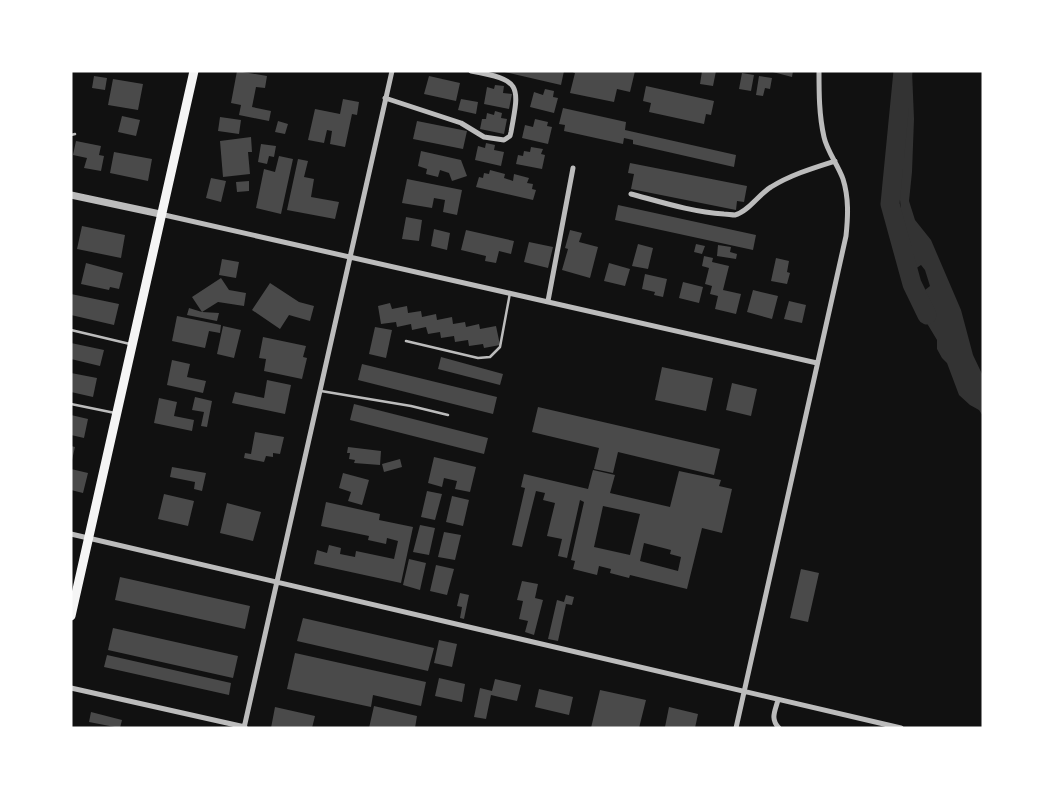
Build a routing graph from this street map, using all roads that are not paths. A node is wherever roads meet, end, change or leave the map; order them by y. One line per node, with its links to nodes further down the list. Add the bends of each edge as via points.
1 (194, 71): 12 (highway)
2 (392, 71): 5 (street)
3 (472, 71): 5 (street, via 499,76 510,82 514,89 517,101 511,132 504,140 484,136 461,123)
4 (818, 71): 8 (street, via 824,138)
5 (385, 98): 13 (street)
6 (75, 134): 7 (lane)
7 (71, 135)
8 (835, 161): 11 (street, via 770,187 735,215 685,208); 19 (street, via 847,195 848,214)
9 (573, 168): 15 (street)
10 (71, 194): 12 (street)
11 (631, 194)
12 (160, 214): 13 (street); 18 (highway)
13 (350, 256): 14 (street); 20 (street)
14 (510, 293): 15 (street); 17 (lane, via 500,347 490,358)
15 (548, 301): 19 (street)
16 (71, 330): 18 (lane)
17 (406, 341)
18 (132, 344): 22 (highway)
19 (818, 363): 29 (street)
20 (320, 391): 23 (lane); 26 (street)
21 (71, 404): 22 (lane)
22 (116, 414): 25 (highway)
23 (448, 415)
24 (71, 534): 25 (street)
25 (89, 538): 26 (street); 27 (highway)
26 (276, 582): 29 (street); 31 (street)
27 (71, 616)
28 (71, 688): 31 (street)
29 (744, 690): 30 (street); 32 (street)
30 (778, 700): 33 (street, via 773,715); 34 (street)
31 (244, 727)
32 (736, 728)
33 (779, 728)
34 (901, 728)

